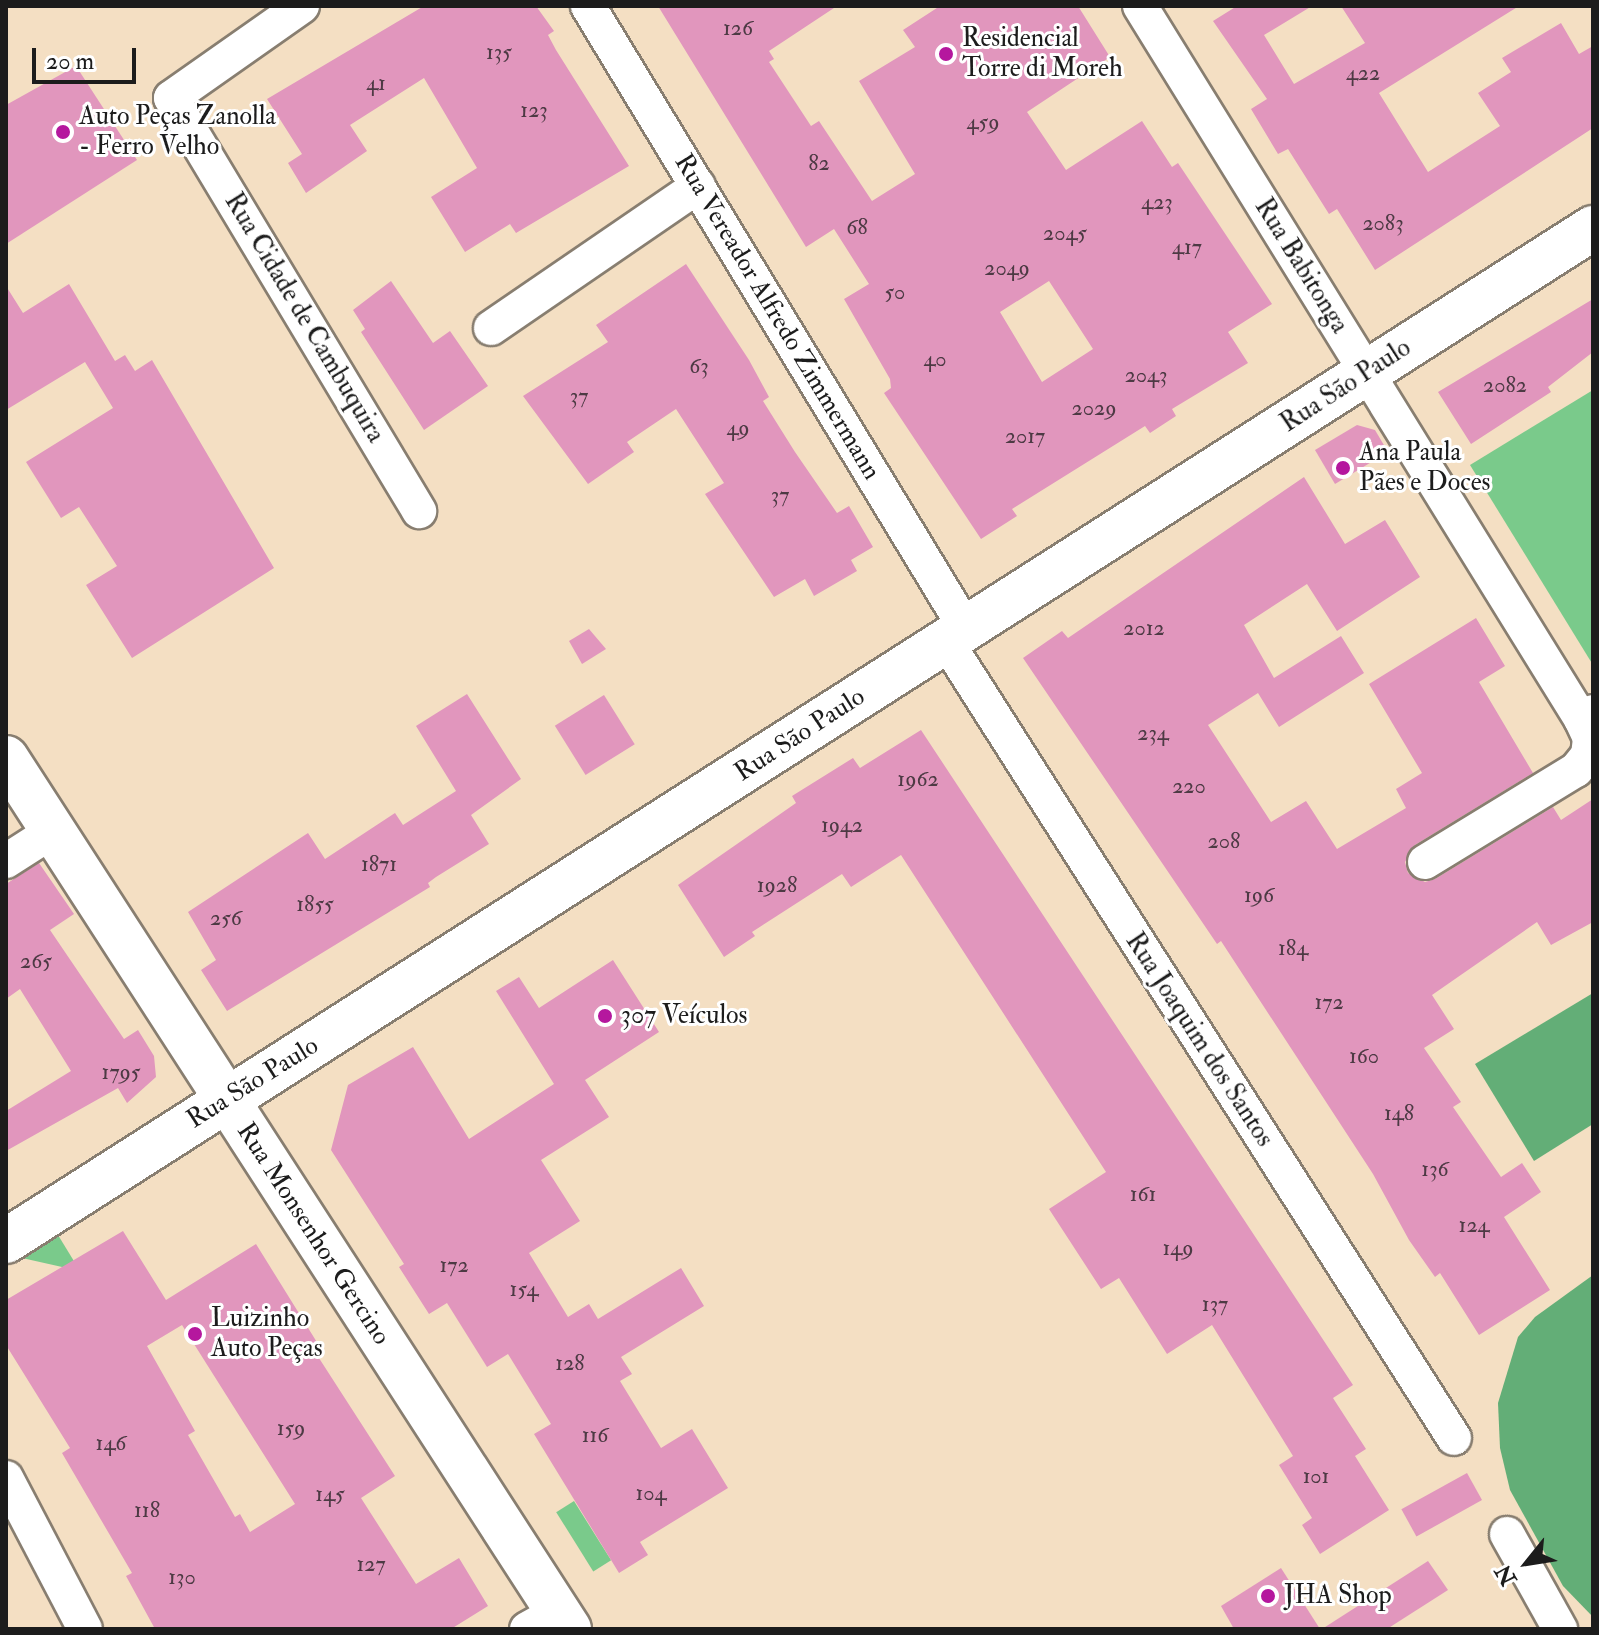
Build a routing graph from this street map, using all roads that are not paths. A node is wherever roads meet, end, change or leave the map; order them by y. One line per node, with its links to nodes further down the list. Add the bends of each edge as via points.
1 (302, 6): 8 (street, Rua Cidade de Cambuquira, via 171,98)
2 (588, 6): 4 (street, Rua Vereador Alfredo Zimmermann)
3 (1140, 6): 7 (street, Rua Babitonga)
4 (698, 186): 6 (street); 9 (street, Rua Vereador Alfredo Zimmermann)
5 (1593, 228): 7 (main road, Rua São Paulo)
6 (491, 328)
7 (1367, 373): 9 (main road, Rua São Paulo); 10 (street, Rua Babitonga)
8 (419, 511)
9 (956, 635): 15 (main road, Rua São Paulo); 17 (street, Rua Joaquim dos Santos)
10 (1587, 716): 14 (street, via 1588,755 1576,770)
11 (6, 758): 12 (main road, Rua Monsenhor Gercino)
12 (53, 831): 13 (street); 15 (main road, Rua Monsenhor Gercino)
13 (6, 861)
14 (1425, 862)
15 (227, 1100): 16 (main road, Rua São Paulo); 20 (main road, Rua Monsenhor Gercino)
16 (6, 1241)
17 (1454, 1438)
18 (6, 1478): 21 (street)
19 (1507, 1534): 22 (street)
20 (551, 1623)
21 (85, 1629)
22 (1560, 1629)

